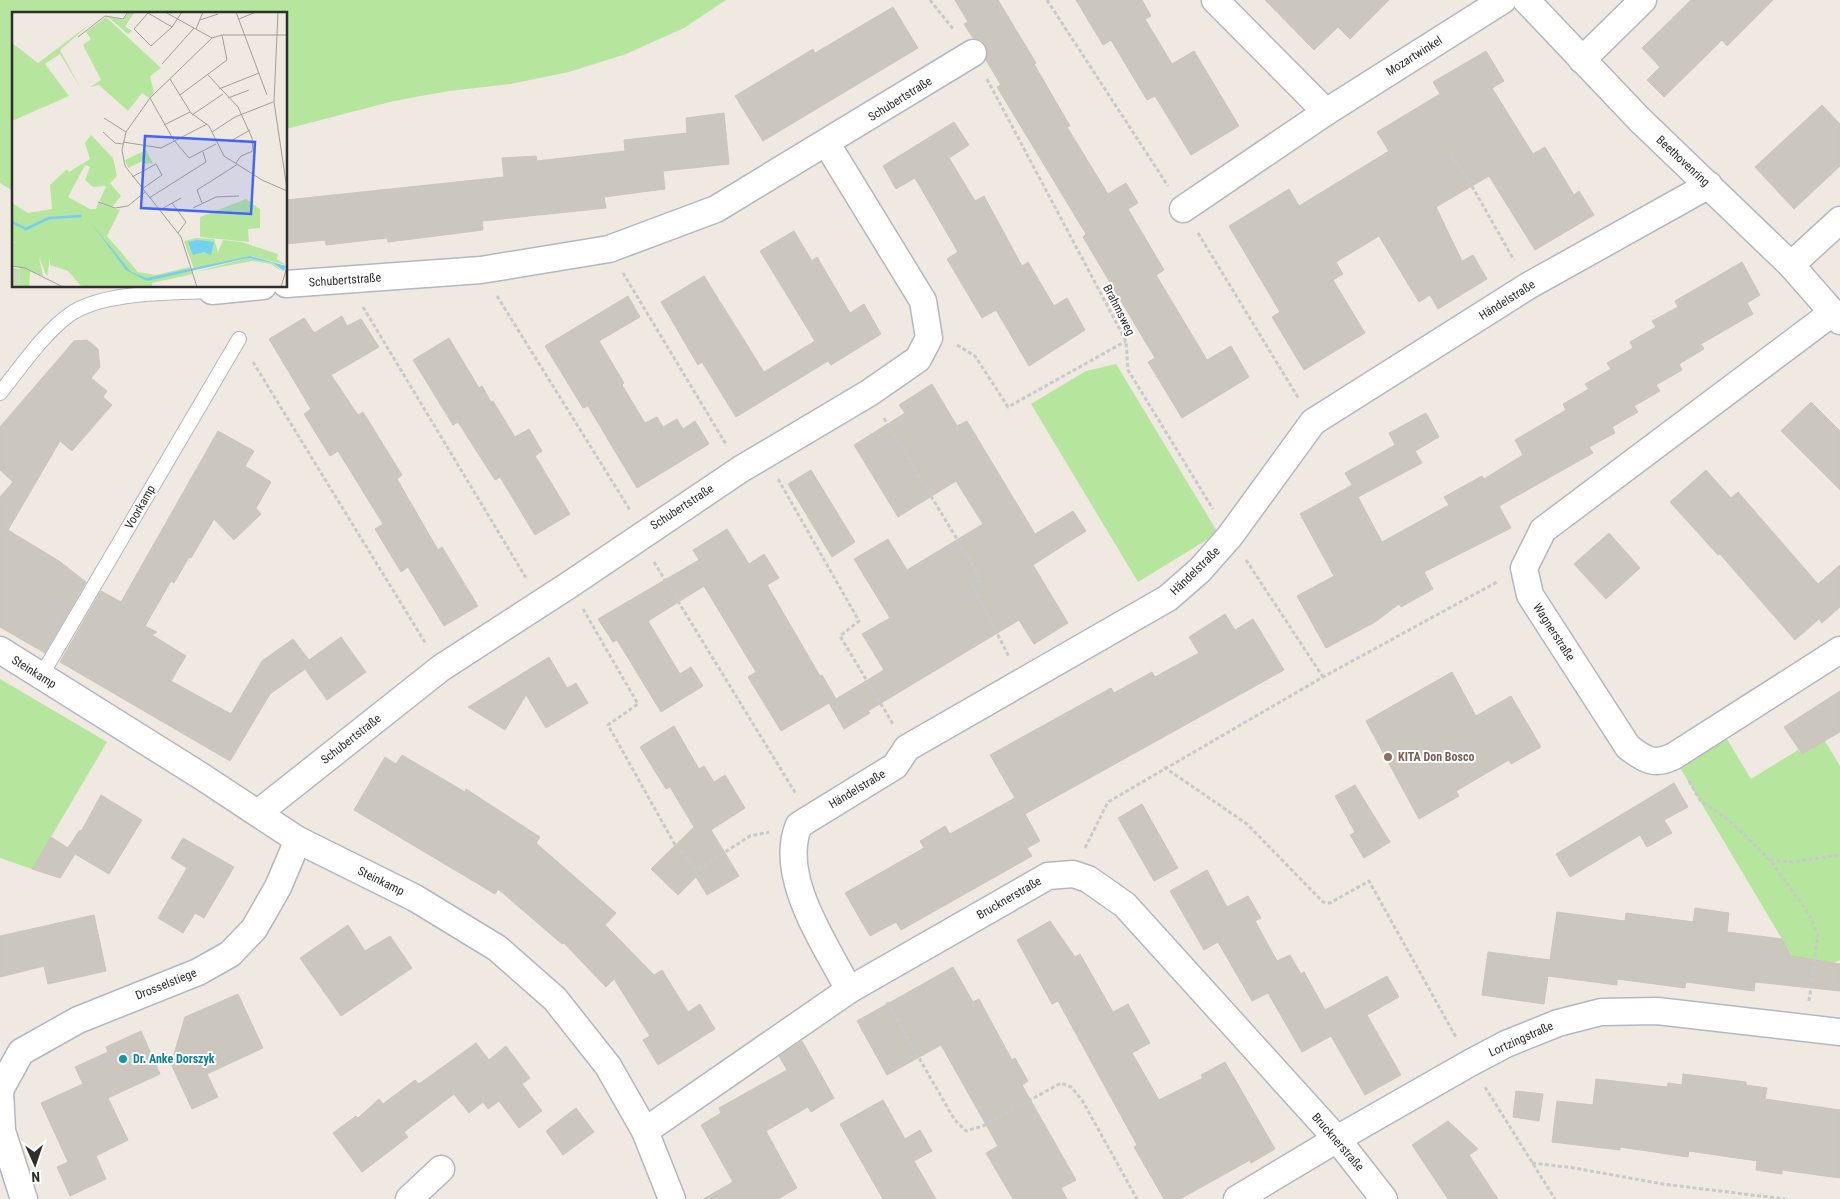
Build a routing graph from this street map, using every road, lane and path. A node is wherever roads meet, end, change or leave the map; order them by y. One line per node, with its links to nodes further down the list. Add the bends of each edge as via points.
1 (930, 0): 6 (path, Brahmsweg)
2 (1215, 0): 8 (street)
3 (1503, 0): 8 (street, Mozartwinkel)
4 (1526, 0): 7 (street, Beethovenring)
5 (1643, 0): 7 (street)
6 (973, 53): 9 (street, Schubertstraße); 25 (path, Brahmsweg)
7 (1582, 60): 11 (street, Beethovenring)
8 (1326, 112): 12 (street, Mozartwinkel)
9 (827, 144): 14 (street, Schubertstraße, via 716,209); 23 (street, via 923,301)
10 (1450, 154): 19 (path, via 1465,174)
11 (1709, 185): 15 (street, Beethovenring); 19 (street, Händelstraße)
12 (1183, 209)
13 (1840, 220): 15 (street)
14 (609, 249): 16 (street, Schubertstraße); 29 (path)
15 (1791, 265): 22 (street, Beethovenring)
16 (481, 270): 17 (street, Schubertstraße); 30 (path)
17 (346, 279): 18 (street, Schubertstraße); 34 (path)
18 (288, 284)
19 (1528, 286): 31 (street, Händelstraße, via 1313,422)
20 (243, 288): 21 (street)
21 (212, 291): 26 (lane, via 135,295 94,304 70,314)
22 (1836, 317): 32 (street, via 1543,530)
23 (929, 338): 25 (path, via 945,339 975,356 1008,407); 27 (street, Schubertstraße, via 918,359)
24 (239, 339): 37 (path); 38 (lane, Voorkamp)
25 (1126, 341): 31 (path, Brahmsweg, via 1128,370)
26 (2, 386)
27 (869, 393): 28 (street, Schubertstraße); 40 (path, via 981,579 973,585)
28 (764, 454): 29 (street, Schubertstraße); 41 (path, via 860,621 840,636)
29 (741, 469): 30 (street, Schubertstraße)
30 (641, 535): 33 (street, Schubertstraße); 45 (path)
31 (1230, 536): 39 (path, Brahmsweg); 40 (street, Händelstraße, via 1200,570 1168,598)
32 (1524, 568): 39 (path); 42 (street, Wagnerstraße, via 1530,595 1628,747 1643,758 1662,762)
33 (569, 585): 34 (street, Schubertstraße); 45 (path, via 638,704 608,725 674,843 697,870 750,836)
34 (540, 603): 37 (street, Schubertstraße)
35 (0, 650): 38 (street, Steinkamp)
36 (1840, 650): 42 (street, Wagnerstraße)
37 (440, 668): 44 (street, Schubertstraße)
38 (41, 676): 44 (street, Steinkamp)
39 (1324, 676): 43 (path)
40 (1021, 683): 41 (street, Händelstraße)
41 (907, 748): 45 (street, Händelstraße, via 895,766)
42 (1677, 754): 48 (path, via 1700,800 1730,821)
43 (1164, 768): 49 (path, via 1108,802); 54 (path, via 1247,824 1323,902 1330,903 1369,881)
44 (258, 814): 46 (street, Steinkamp)
45 (804, 821): 51 (street, via 794,836 792,856 797,880 805,903)
46 (298, 840): 55 (street, Drosselstiege, via 278,887 254,929 230,954 198,972 78,1020 21,1052); 56 (street, Steinkamp, via 415,898 497,948 555,999 608,1066)
47 (1840, 855): 48 (path, via 1791,862)
48 (1770, 860): 52 (path, via 1809,914 1818,935)
49 (1073, 874): 50 (street, Brucknerstraße, via 1048,876); 57 (street, Brucknerstraße, via 1088,879 1125,905)
50 (873, 978): 51 (street, Brucknerstraße); 63 (path, via 954,1119 966,1131 983,1126 1061,1083 1072,1087)
51 (849, 990): 56 (street, Brucknerstraße)
52 (1806, 1028): 53 (street, Lortzingstraße); 54 (street, Lortzingstraße, via 1657,1011 1601,1012 1558,1023)
53 (1840, 1032)
54 (1470, 1063): 57 (street, Lortzingstraße); 58 (path)
55 (0, 1091): 60 (street, Drosselstiege, via 2,1131)
56 (645, 1131): 62 (street, Steinkamp)
57 (1337, 1139): 64 (street, Lortzingstraße); 65 (street, Brucknerstraße)
58 (1532, 1163): 66 (path); 67 (path)
59 (441, 1170): 61 (street)
60 (24, 1199)
61 (409, 1199)
62 (672, 1199)
63 (1137, 1199)
64 (1237, 1199)
65 (1384, 1199)
66 (1555, 1199)
67 (1785, 1199)

